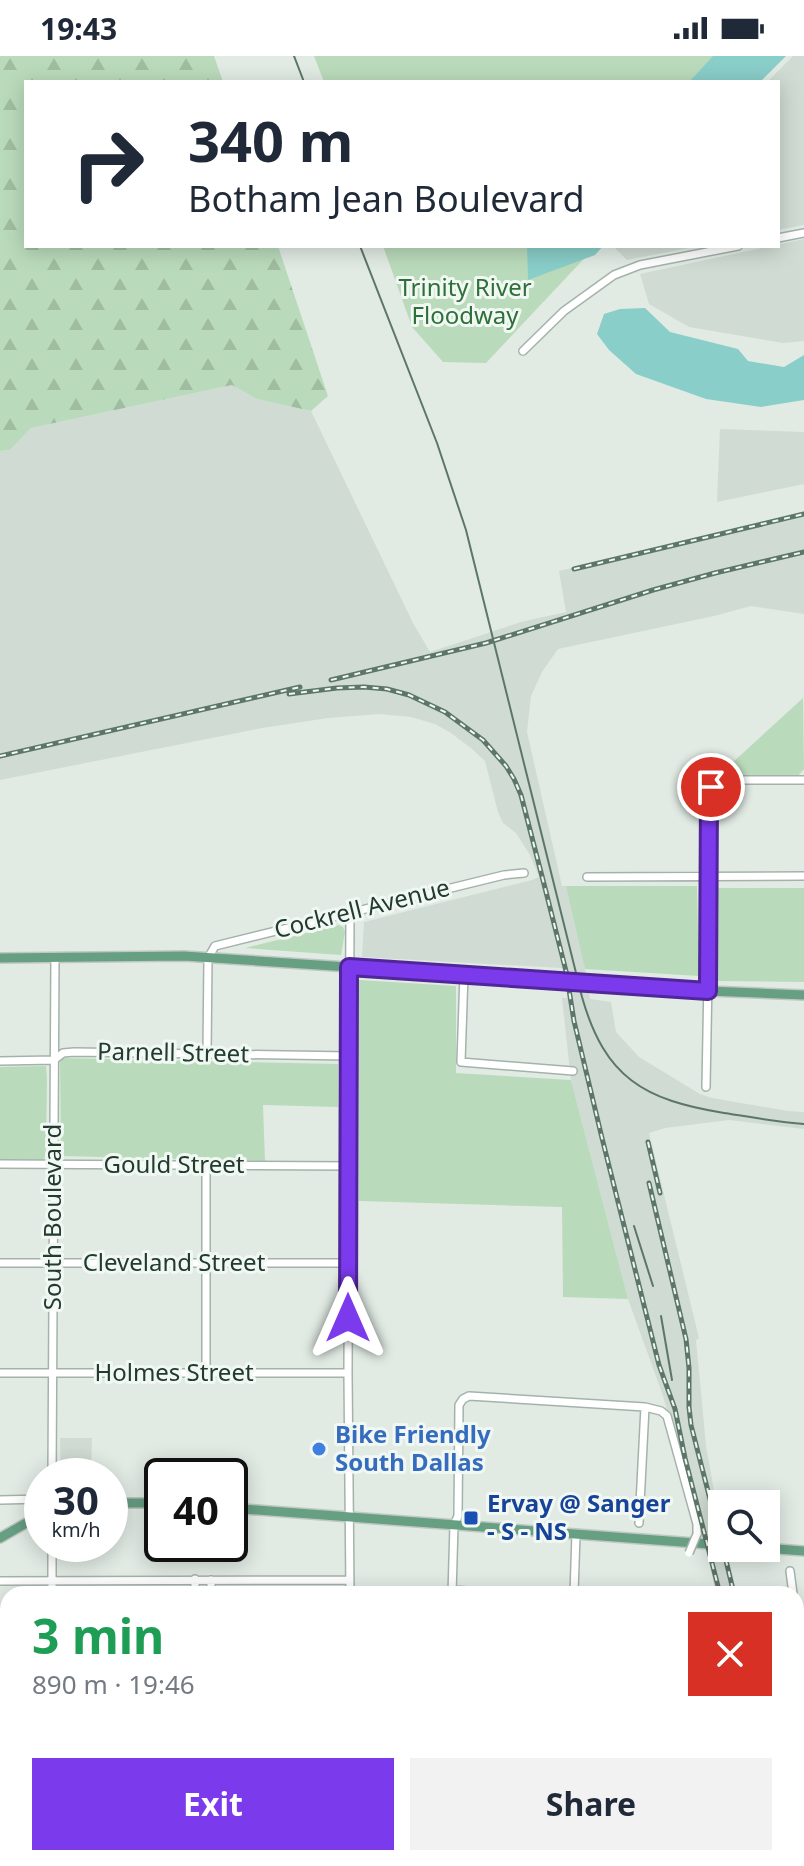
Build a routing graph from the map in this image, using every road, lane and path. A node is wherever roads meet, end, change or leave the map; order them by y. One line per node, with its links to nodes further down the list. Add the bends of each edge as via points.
1 (804, 233): 2 (street)
2 (780, 238)
3 (728, 248): 4 (street, via 614,275 564,311)
4 (523, 351)
5 (804, 780): 7 (street, via 726,780 711,787)
6 (524, 873): 10 (street, Cockrell Avenue)
7 (709, 876): 8 (street); 9 (street); 16 (street)
8 (804, 876)
9 (587, 877)
10 (350, 912): 13 (street, Cockrell Avenue, via 221,943); 14 (street)
11 (55, 957): 12 (main road); 13 (main road); 20 (street, South Boulevard)
12 (0, 958)
13 (208, 958): 14 (main road); 18 (street)
14 (349, 967): 15 (main road); 19 (street)
15 (464, 974): 16 (main road); 22 (street, via 461,1062)
16 (708, 991): 17 (main road); 23 (street)
17 (804, 995)
18 (207, 1053): 19 (street, Parnell Street); 20 (street, Parnell Street, via 74,1052)
19 (349, 1056): 27 (street)
20 (54, 1060): 21 (street, Parnell Street); 25 (street, South Boulevard)
21 (0, 1061)
22 (573, 1071)
23 (706, 1087)
24 (0, 1164): 25 (street, Gould Street)
25 (53, 1164): 26 (street, Gould Street); 28 (street, South Boulevard)
26 (206, 1165): 27 (street, Gould Street); 29 (street)
27 (349, 1166): 31 (street)
28 (53, 1262): 29 (street, Cleveland Street); 30 (street, Cleveland Street); 33 (street, South Boulevard)
29 (205, 1262): 31 (street, Cleveland Street); 34 (street)
30 (0, 1263)
31 (348, 1263): 35 (street)
32 (0, 1373): 33 (street, Holmes Street)
33 (52, 1373): 34 (street, Holmes Street); 37 (street, South Boulevard)
34 (206, 1373): 35 (street, Holmes Street)
35 (348, 1373): 41 (street)
36 (645, 1407): 42 (street); 44 (street, via 463,1399); 50 (street, bridge, via 667,1416 697,1524)
37 (52, 1458)
38 (24, 1499): 39 (street)
39 (0, 1500)
40 (248, 1509): 41 (main road)
41 (350, 1516): 44 (main road); 55 (street)
42 (639, 1523)
43 (24, 1524): 46 (main road)
44 (454, 1525): 45 (main road); 62 (street)
45 (576, 1534): 47 (main road); 63 (street)
46 (0, 1538)
47 (708, 1544)
48 (780, 1549): 49 (main road)
49 (804, 1551)
50 (689, 1553)
51 (52, 1562): 57 (street)
52 (790, 1571): 64 (street)
53 (195, 1579): 54 (street); 57 (street); 59 (street)
54 (211, 1580): 55 (street); 60 (street)
55 (350, 1580): 61 (street)
56 (0, 1581): 57 (street)
57 (52, 1581): 58 (street)
58 (52, 1586)
59 (195, 1586)
60 (211, 1586)
61 (350, 1586)
62 (452, 1586)
63 (574, 1586)
64 (792, 1586)

